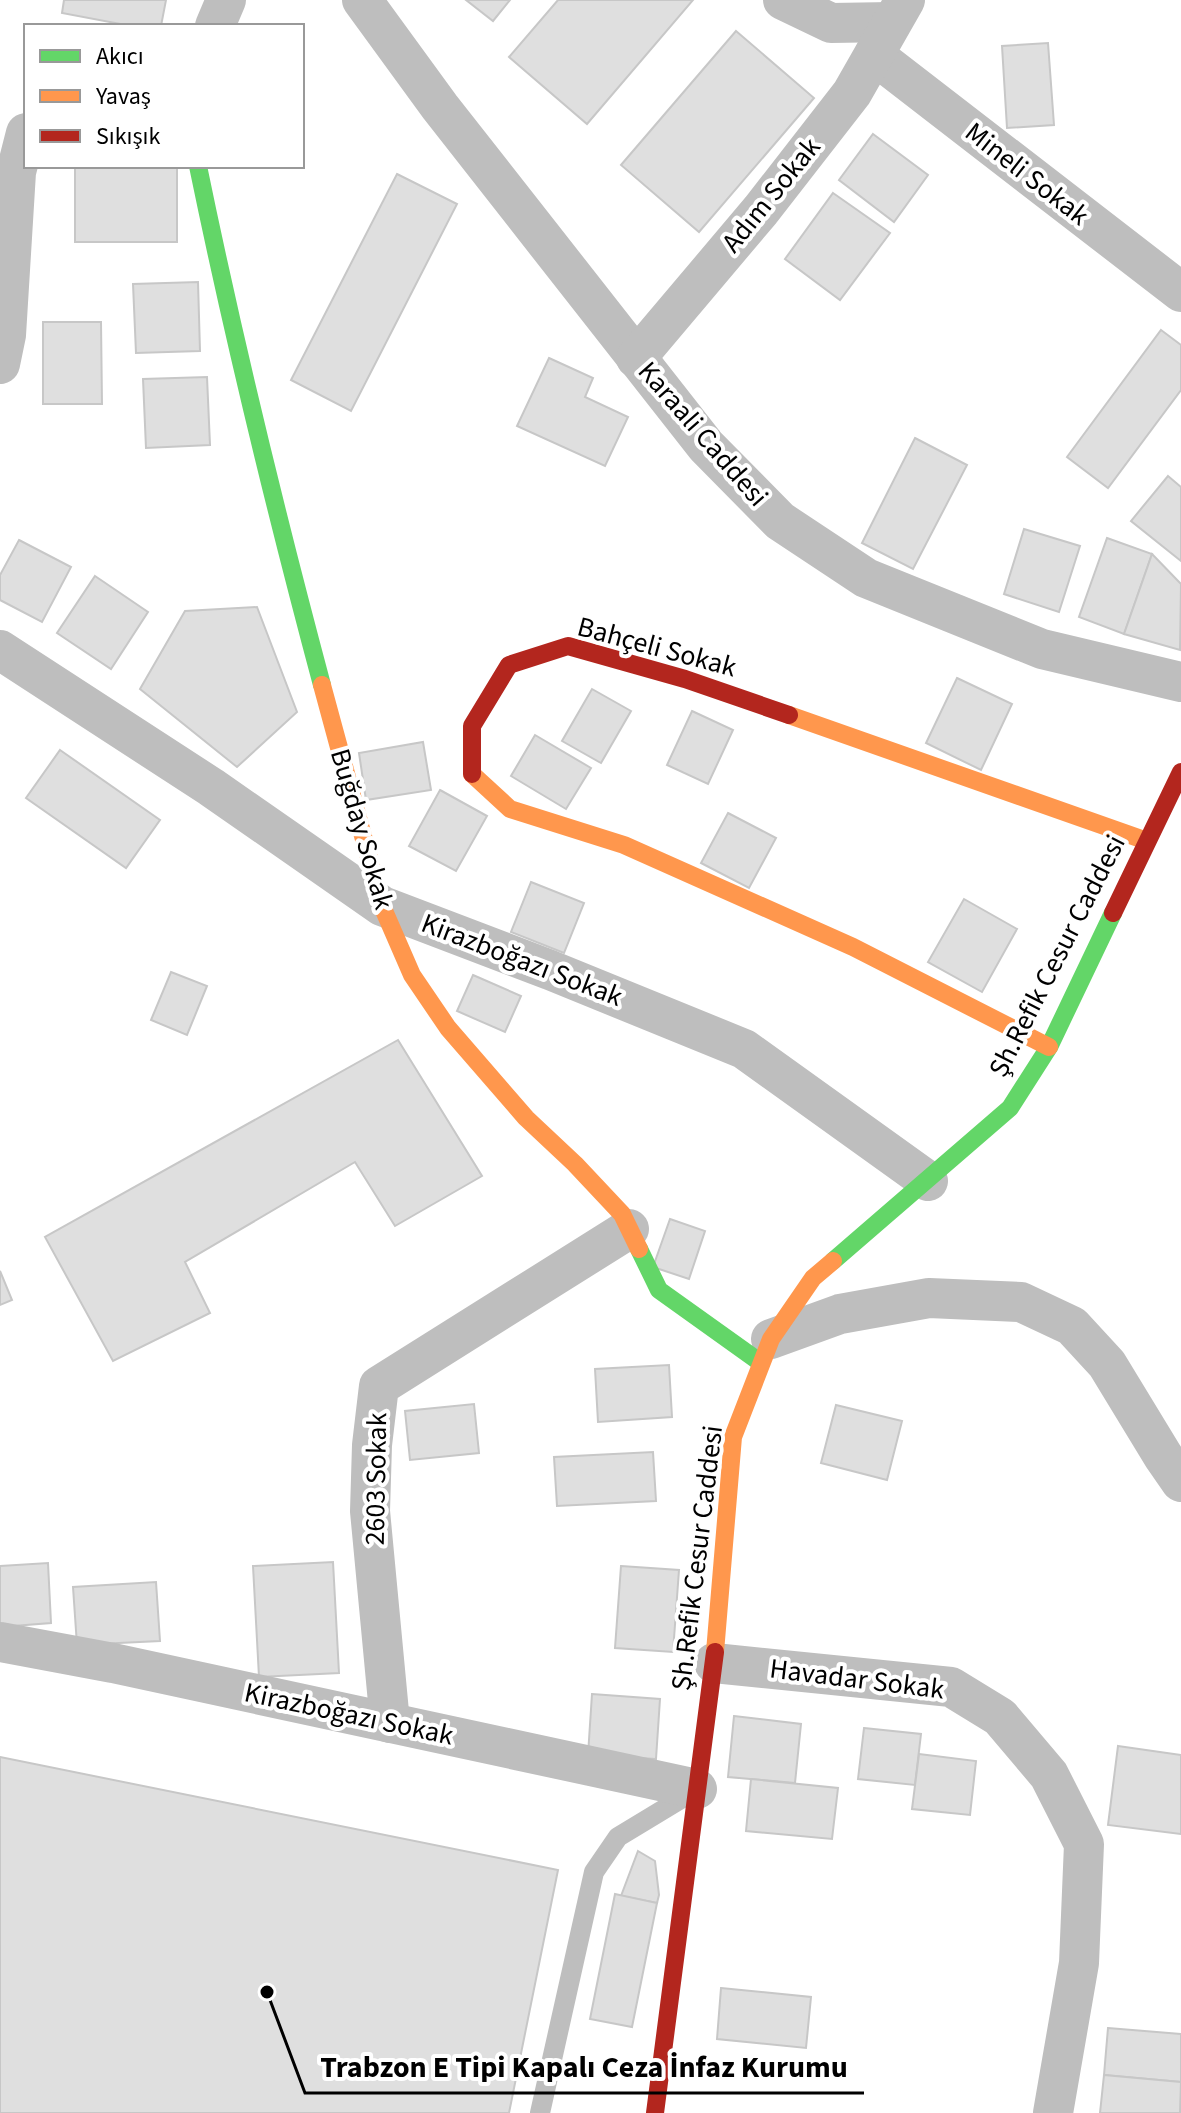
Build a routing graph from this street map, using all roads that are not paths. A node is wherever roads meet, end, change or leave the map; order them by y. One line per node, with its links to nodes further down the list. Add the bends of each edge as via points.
1 (226, 0): 4 (street)
2 (362, 0): 9 (street, Karaali Caddesi)
3 (783, 0): 5 (street, via 831,23)
4 (216, 24)
5 (890, 26): 8 (street, Mineli Sokak); 9 (street, Adım Sokak, via 852,93)
6 (24, 141): 10 (street, via 16,172)
7 (198, 168): 15 (street, Buğday Sokak, via 289,562)
8 (1181, 292)
9 (636, 358): 12 (street, Karaali Caddesi, via 706,446 780,521 866,578 1042,649)
10 (0, 364)
11 (0, 650): 15 (street, Kirazboğazı Sokak)
12 (1181, 682)
13 (1181, 772): 14 (street, Şh.Refik Cesur Caddesi)
14 (1147, 841): 16 (street, Şh.Refik Cesur Caddesi); 16 (street, Bahçeli Sokak, via 685,679 568,646 509,665 472,726 471,773 510,809 624,845 853,947)
15 (382, 906): 17 (street, Kirazboğazı Sokak, via 744,1049); 18 (street, Buğday Sokak, via 412,975 448,1028 526,1118 622,1214)
16 (1049, 1047): 17 (street, Şh.Refik Cesur Caddesi, via 1010,1108)
17 (928, 1181): 19 (street, Şh.Refik Cesur Caddesi, via 813,1278)
18 (629, 1229): 19 (street, Buğday Sokak, via 659,1290); 23 (street, 2603 Sokak, via 379,1386 370,1511)
19 (766, 1351): 20 (street, via 840,1314 929,1298 1021,1302 1072,1326 1107,1364); 22 (street, Şh.Refik Cesur Caddesi, via 733,1437)
20 (1181, 1482)
21 (0, 1642): 23 (street, Kirazboğazı Sokak)
22 (714, 1663): 24 (street, Şh.Refik Cesur Caddesi); 27 (street, Havadar Sokak, via 951,1687 1000,1717 1049,1775 1084,1844 1079,1963)
23 (390, 1723): 24 (street, Kirazboğazı Sokak)
24 (697, 1789): 25 (lane, via 618,1837 594,1872); 26 (street, Şh.Refik Cesur Caddesi)
25 (540, 2113)
26 (655, 2113)
27 (1053, 2113)

